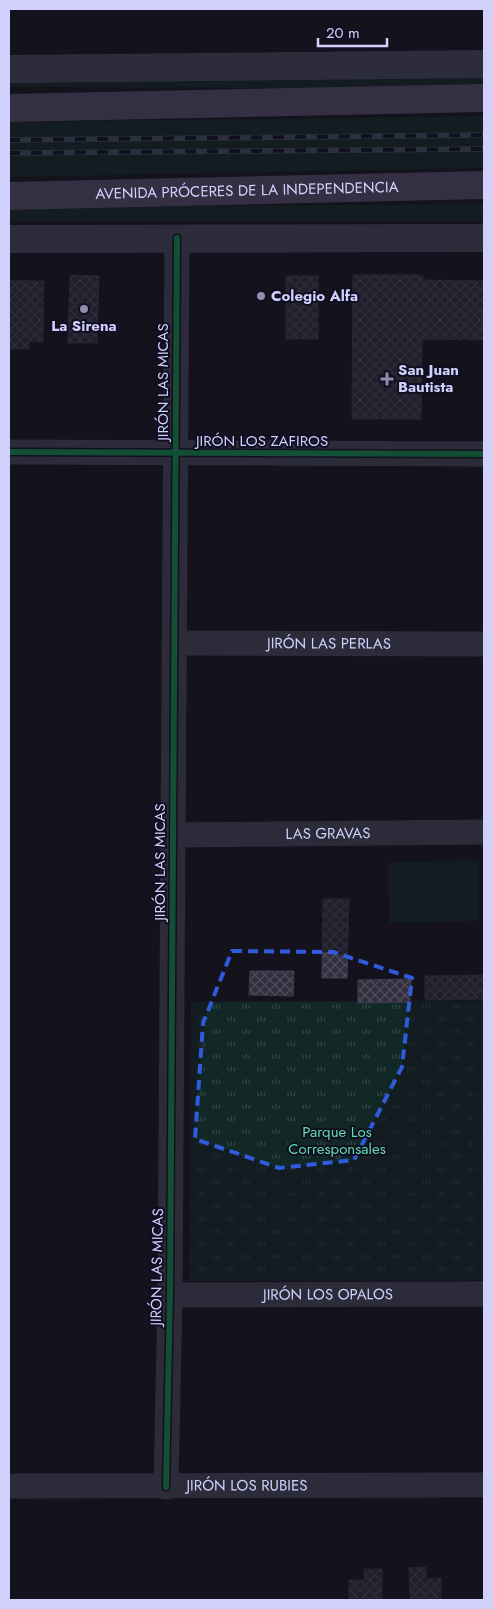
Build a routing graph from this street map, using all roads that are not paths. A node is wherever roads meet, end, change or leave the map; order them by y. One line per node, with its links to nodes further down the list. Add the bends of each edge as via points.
1 (484, 64): 2 (main road)
2 (9, 69)
3 (484, 98): 4 (main road)
4 (9, 108)
5 (484, 185): 6 (main road, AVENIDA PRÓCERES DE LA INDEPENDENCIA)
6 (9, 196)
7 (177, 238): 8 (main road); 9 (main road); 11 (street, JIRÓN LAS MICAS)
8 (484, 238)
9 (9, 239)
10 (9, 452): 11 (street, JIRÓN LOS ZAFIROS)
11 (175, 453): 12 (street, JIRÓN LOS ZAFIROS); 13 (street, JIRÓN LAS MICAS)
12 (484, 454)
13 (174, 643): 14 (street, JIRÓN LAS PERLAS); 16 (street, JIRÓN LAS MICAS)
14 (484, 644)
15 (484, 832): 16 (street, LAS GRAVAS)
16 (172, 835): 18 (street, JIRÓN LAS MICAS)
17 (484, 1294): 18 (street, JIRÓN LOS OPALOS)
18 (170, 1295): 21 (street, JIRÓN LAS MICAS)
19 (484, 1485): 21 (street, JIRÓN LOS RUBIES)
20 (9, 1486): 21 (street, JIRÓN LOS RUBIES)
21 (166, 1487)

